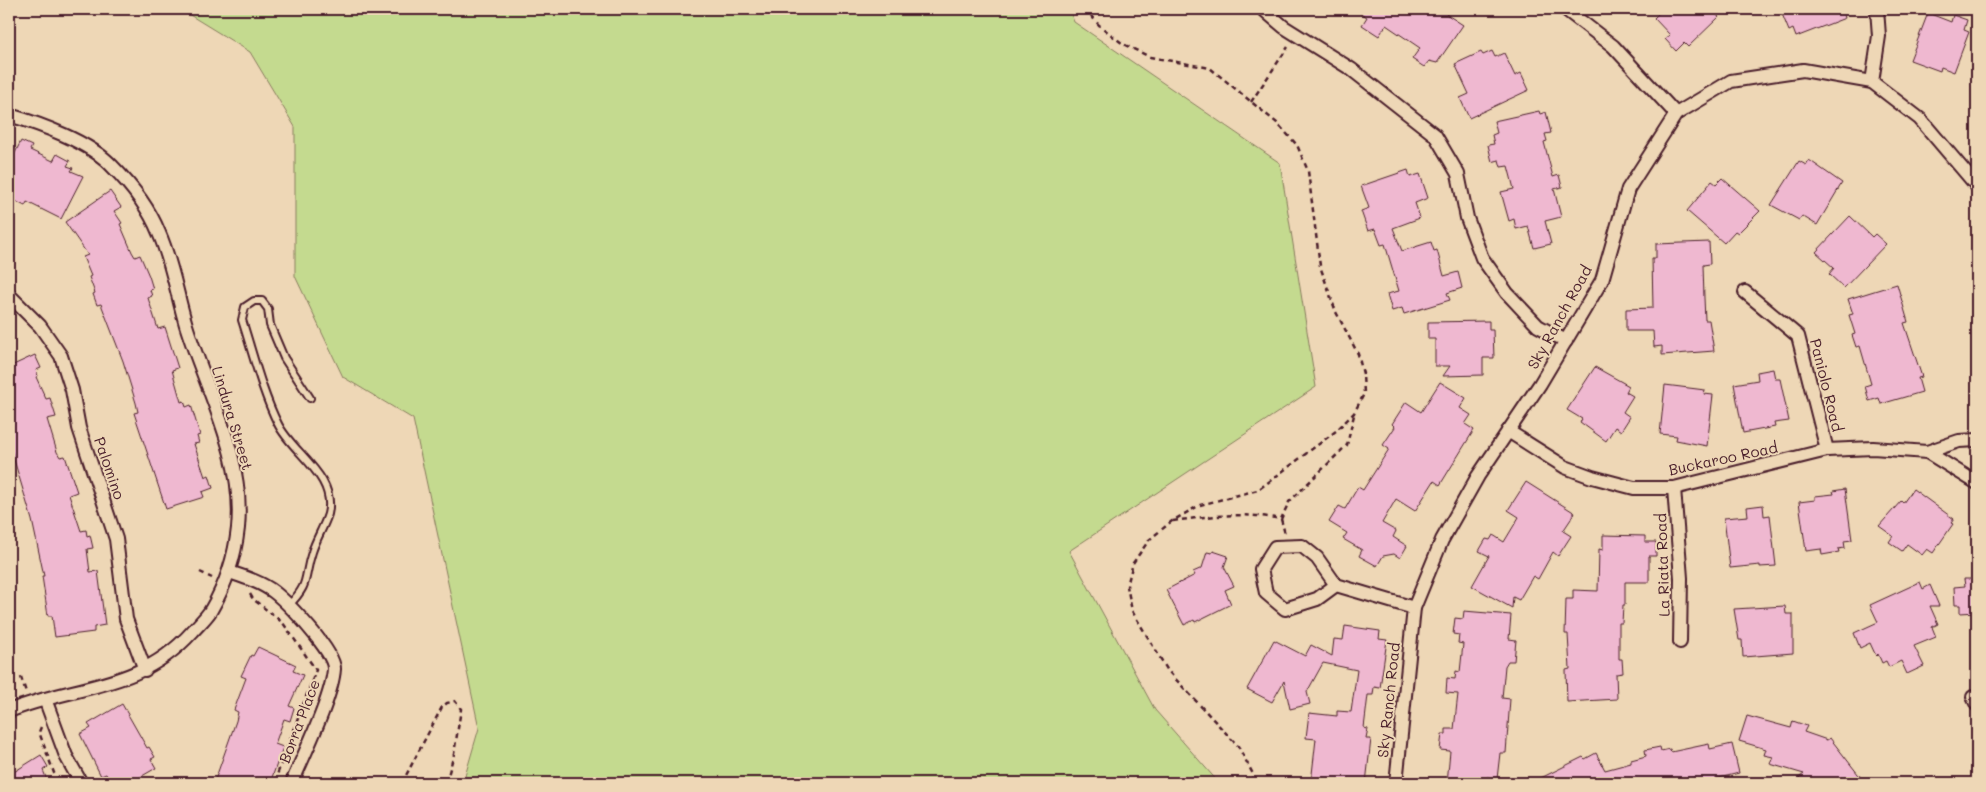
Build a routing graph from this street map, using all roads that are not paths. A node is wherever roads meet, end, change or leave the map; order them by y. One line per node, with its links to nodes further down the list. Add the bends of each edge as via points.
1 (1263, 9): 10 (street, via 1296,35 1351,69 1435,135 1458,174 1467,218 1482,258 1507,293 1538,326)
2 (1565, 9): 5 (street, via 1613,46)
3 (1877, 9): 4 (street, via 1879,36)
4 (1872, 82): 5 (street, Sky Ranch Road, via 1803,70 1731,81); 7 (street, Sky Ranch Road, via 1920,120)
5 (1676, 114): 10 (street, Sky Ranch Road, via 1628,189 1602,280)
6 (9, 116): 18 (street, Lindura Street, via 33,122 74,140 110,164 138,195 160,233 186,326 229,450 237,488 238,528)
7 (1977, 186)
8 (1745, 292): 14 (street, Paniolo Road, via 1798,336)
9 (9, 295): 23 (street, Palomino, via 40,326 61,356 79,428 116,539 126,619)
10 (1566, 341): 12 (street, Sky Ranch Road)
11 (310, 398): 20 (lane, via 284,358 270,325 268,309 262,301 254,301 246,307 242,320 270,405 285,438 312,463 327,494 328,512 311,554 303,592)
12 (1508, 431): 17 (street, Buckaroo Road, via 1565,467 1592,477 1634,488); 21 (street, Sky Ranch Road, via 1442,540)
13 (1977, 440): 15 (street, Buckaroo Road, via 1959,441)
14 (1827, 450): 15 (street, Buckaroo Road, via 1873,448); 17 (street, Buckaroo Road)
15 (1927, 452): 16 (street, Buckaroo Road)
16 (1977, 483)
17 (1674, 488): 22 (street, La Riata Road, via 1682,578)
18 (229, 572): 20 (street, Borra Place, via 274,592); 23 (street, Lindura Street, via 210,612 179,647)
19 (1336, 585): 19 (street, via 1317,599 1285,608 1266,593 1261,569 1275,547 1302,546 1317,558); 21 (street)
20 (288, 606): 27 (street, Borra Place, via 322,643 334,667 330,687)
21 (1414, 608): 28 (street, Sky Ranch Road)
22 (1680, 642)
23 (145, 670): 24 (street, Lindura Street, via 110,684)
24 (45, 699): 25 (street, Lindura Street); 26 (street, via 66,756)
25 (9, 711)
26 (80, 783)
27 (292, 783)
28 (1396, 783)

